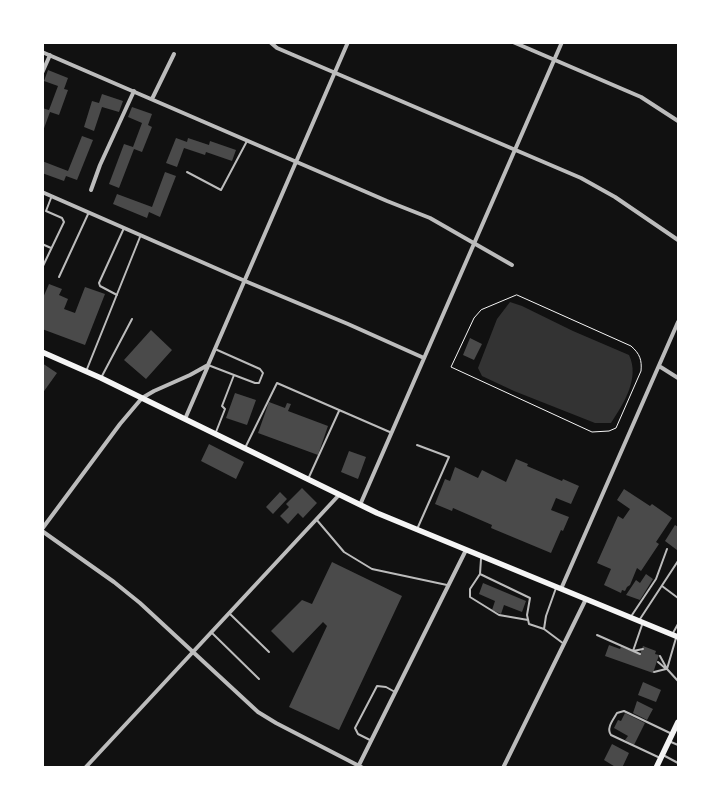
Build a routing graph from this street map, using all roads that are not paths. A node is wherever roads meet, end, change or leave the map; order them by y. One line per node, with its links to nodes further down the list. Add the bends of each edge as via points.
1 (270, 42): 10 (street)
2 (348, 42): 10 (street)
3 (513, 42): 8 (street)
4 (562, 42): 8 (street)
5 (42, 52): 7 (street)
6 (174, 54): 12 (street)
7 (50, 55): 9 (street); 11 (street)
8 (554, 60): 13 (street, via 641,98); 15 (street)
9 (42, 73)
10 (335, 73): 15 (street); 16 (street)
11 (134, 91): 12 (street); 18 (street)
12 (152, 99): 14 (street)
13 (678, 121)
14 (247, 141): 16 (street); 17 (lane, via 221,190)
15 (515, 150): 25 (street, via 581,178); 27 (street)
16 (296, 162): 27 (street, via 430,218); 32 (street)
17 (187, 172)
18 (91, 190)
19 (42, 192): 20 (street)
20 (52, 196): 21 (lane); 22 (street)
21 (44, 211): 28 (lane, via 62,218 64,222)
22 (89, 212): 23 (street); 31 (lane)
23 (124, 228): 24 (street); 33 (lane, via 99,283)
24 (141, 235): 32 (street); 33 (lane)
25 (678, 240)
26 (42, 244): 28 (lane)
27 (474, 244): 29 (street); 38 (street)
28 (51, 248): 30 (lane)
29 (512, 265)
30 (42, 268)
31 (59, 277)
32 (245, 281): 36 (street); 38 (street)
33 (117, 294): 41 (lane)
34 (132, 319): 43 (lane)
35 (678, 322): 40 (street)
36 (215, 349): 39 (street); 42 (lane, via 263,373 259,383)
37 (42, 352): 41 (main road)
38 (424, 358): 48 (street)
39 (208, 365): 42 (lane); 45 (street); 47 (street)
40 (659, 366): 44 (street); 65 (street)
41 (86, 371): 43 (main road)
42 (234, 376): 49 (lane)
43 (101, 378): 45 (main road)
44 (678, 378)
45 (142, 398): 47 (main road); 57 (street)
46 (340, 410): 48 (lane); 51 (lane, via 277,383); 52 (lane)
47 (185, 419): 49 (main road)
48 (392, 433): 54 (street)
49 (215, 434): 51 (main road)
50 (417, 445): 56 (lane, via 449,457)
51 (245, 449): 52 (main road)
52 (308, 479): 53 (main road)
53 (339, 494): 54 (main road); 55 (street)
54 (360, 505): 56 (main road)
55 (316, 519): 64 (lane, via 344,552 372,569); 68 (street)
56 (417, 529): 59 (main road)
57 (42, 530): 79 (street, via 140,603)
58 (666, 549): 69 (lane, via 656,580)
59 (466, 550): 60 (main road); 64 (street)
60 (482, 556): 62 (lane); 65 (main road)
61 (678, 561): 63 (lane)
62 (480, 574): 70 (lane, via 530,598); 70 (lane, via 470,589 470,597 499,615)
63 (662, 585): 66 (lane); 71 (lane)
64 (448, 586): 89 (street)
65 (558, 588): 67 (main road); 73 (lane)
66 (678, 598)
67 (586, 599): 69 (main road); 77 (street)
68 (229, 613): 74 (street); 80 (lane)
69 (631, 617): 71 (main road)
70 (528, 620): 73 (lane, via 529,624)
71 (641, 622): 76 (main road); 81 (lane)
72 (678, 624): 76 (lane)
73 (544, 629): 77 (lane)
74 (211, 632): 79 (street); 87 (lane)
75 (597, 635): 81 (lane)
76 (676, 636): 85 (lane)
77 (564, 644): 99 (street)
78 (643, 649): 81 (lane)
79 (193, 652): 97 (street, via 258,712); 98 (street)
80 (270, 652)
81 (633, 652): 82 (lane)
82 (640, 654)
83 (660, 656): 85 (lane)
84 (658, 662): 85 (lane)
85 (667, 669): 86 (lane); 88 (lane)
86 (654, 672)
87 (259, 679)
88 (678, 681)
89 (396, 692): 92 (street); 92 (lane, via 377,686 355,728 358,734)
90 (678, 725): 91 (main road)
91 (672, 734): 93 (main road); 95 (lane, via 628,713 616,713 609,728 611,735 635,748)
92 (371, 741): 97 (street)
93 (669, 741): 94 (lane); 95 (main road)
94 (678, 745)
95 (661, 756): 96 (lane); 100 (main road)
96 (678, 763)
97 (360, 767)
98 (85, 768)
99 (503, 768)
100 (656, 768)

